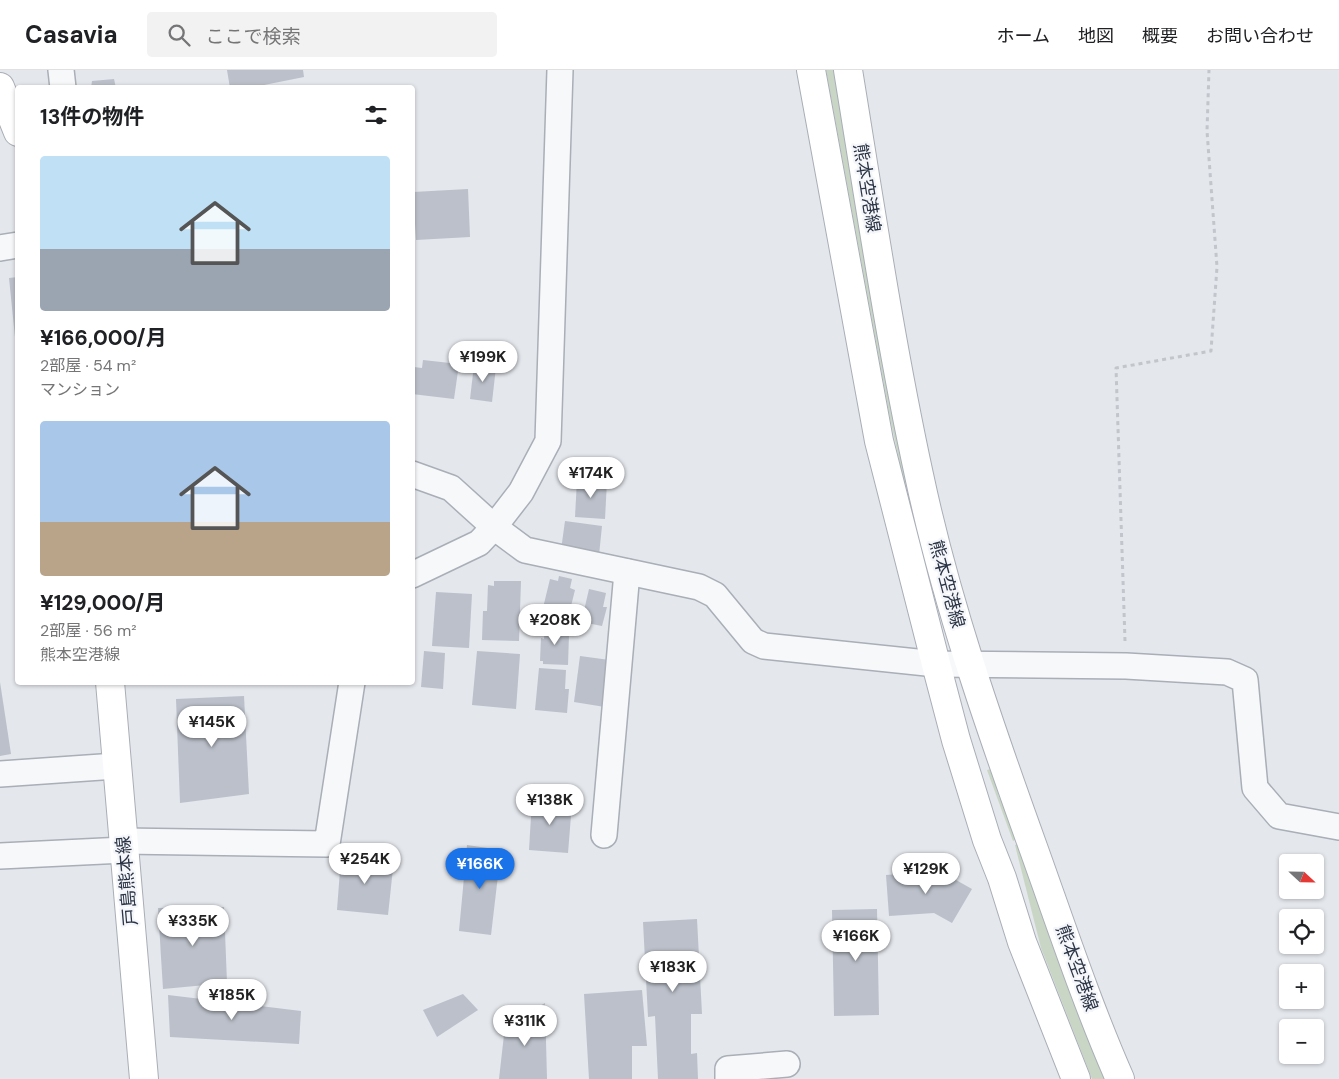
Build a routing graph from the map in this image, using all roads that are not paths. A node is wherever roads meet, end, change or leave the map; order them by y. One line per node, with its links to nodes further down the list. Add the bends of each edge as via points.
1 (61, 70): 5 (street)
2 (560, 70): 11 (street, via 548,441 521,492)
3 (811, 70): 14 (main road, 熊本空港線, via 879,441)
4 (848, 70): 15 (main road, 熊本空港線, via 888,314 919,475)
5 (63, 85)
6 (0, 87): 7 (main road)
7 (15, 124)
8 (15, 246): 9 (street)
9 (0, 248)
10 (415, 475): 11 (street, via 451,488)
11 (494, 526): 12 (street, via 524,550); 13 (street, via 479,543)
12 (627, 572): 14 (street, via 699,587 715,595 753,641 764,646); 21 (street)
13 (415, 574)
14 (936, 664): 15 (street); 27 (main road, 熊本空港線, via 987,840 1022,942)
15 (970, 665): 20 (street, via 1126,666 1228,672 1245,680 1255,788 1279,816); 28 (main road, 熊本空港線, via 1076,967)
16 (110, 685): 18 (main road, 戸島熊本線)
17 (352, 685): 22 (street, via 327,844)
18 (116, 766): 19 (street); 22 (main road, 戸島熊本線)
19 (0, 774)
20 (1339, 827)
21 (604, 836)
22 (124, 845): 23 (street); 25 (main road, 戸島熊本線)
23 (0, 856)
24 (787, 1064): 26 (street, via 728,1069)
25 (144, 1079)
26 (728, 1079)
27 (1076, 1079)
28 (1120, 1079)

